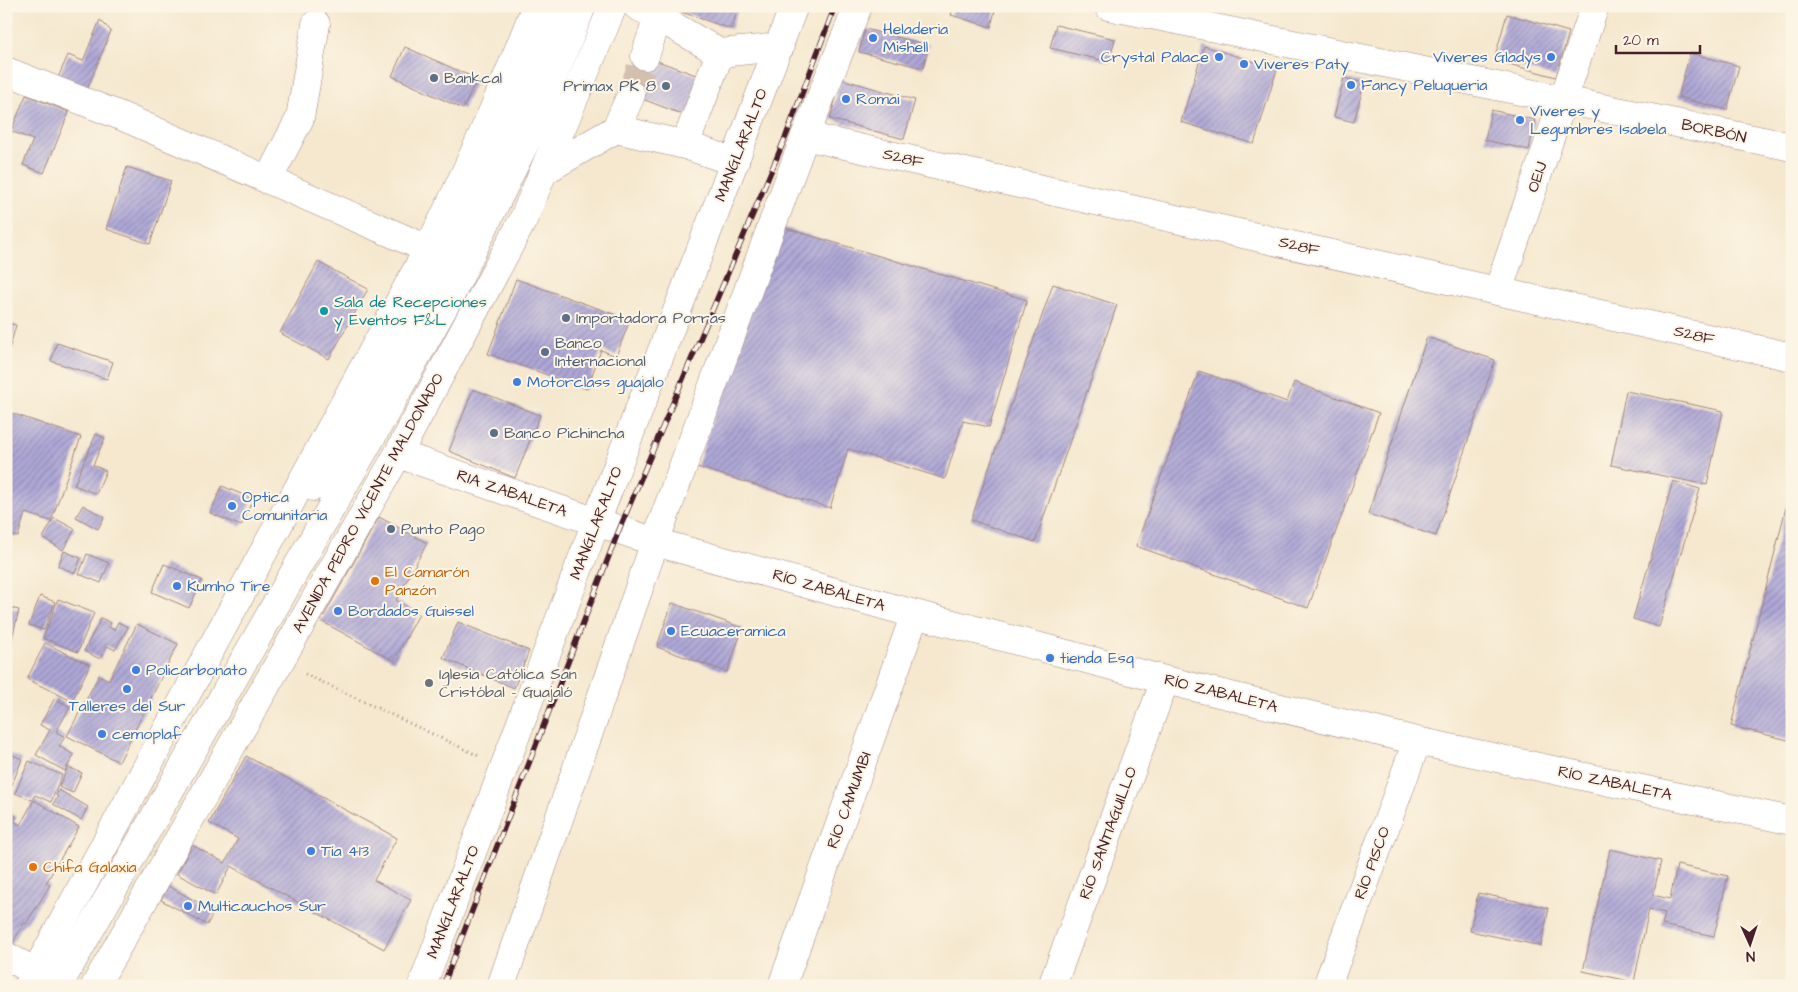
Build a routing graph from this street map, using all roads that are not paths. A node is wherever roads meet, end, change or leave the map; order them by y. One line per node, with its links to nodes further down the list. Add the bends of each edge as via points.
1 (536, 6): 24 (street, via 499,99)
2 (558, 6): 35 (street, via 509,127 440,269 229,630)
3 (582, 6): 35 (street, via 532,129 448,298 380,422)
4 (613, 6): 22 (street, AVENIDA PEDRO VICENTE MALDONADO)
5 (794, 6): 11 (street, MANGLARALTO)
6 (858, 6): 18 (street)
7 (1108, 6): 16 (street, BORBÓN)
8 (1596, 6): 16 (street, OE1J)
9 (648, 11): 12 (street); 13 (street)
10 (316, 24): 23 (street, via 300,118)
11 (780, 47): 12 (street); 21 (street, MANGLARALTO)
12 (720, 53): 19 (street)
13 (645, 56)
14 (6, 71): 23 (street, via 121,116)
15 (631, 95): 17 (street)
16 (1564, 100): 20 (street, BORBÓN); 25 (street, OE1J)
17 (616, 129): 19 (street); 22 (street)
18 (805, 136): 25 (street, S28F); 29 (street)
19 (685, 145): 21 (street)
20 (1792, 147)
21 (735, 162): 28 (street, MANGLARALTO)
22 (544, 171): 27 (street, AVENIDA PEDRO VICENTE MALDONADO, via 523,220)
23 (268, 180): 24 (street)
24 (428, 249): 35 (street)
25 (1498, 291): 26 (street, S28F)
26 (1792, 357)
27 (398, 454): 28 (street, RIA ZABALETA); 37 (street, AVENIDA PEDRO VICENTE MALDONADO)
28 (596, 522): 29 (street, RIA ZABALETA); 38 (street, MANGLARALTO)
29 (655, 542): 30 (street, RÍO ZABALETA); 39 (street)
30 (916, 614): 31 (street, RÍO ZABALETA); 40 (street, RÍO CAMUMBI)
31 (1165, 680): 32 (street, RÍO ZABALETA); 41 (street, RÍO SANTIAGUILLO)
32 (1417, 741): 33 (street, RÍO ZABALETA); 36 (street, RÍO PISCO)
33 (1792, 821)
34 (6, 956): 35 (street)
35 (39, 982)
36 (1328, 985)
37 (95, 986)
38 (422, 986)
39 (501, 986)
40 (782, 986)
41 (1052, 986)

